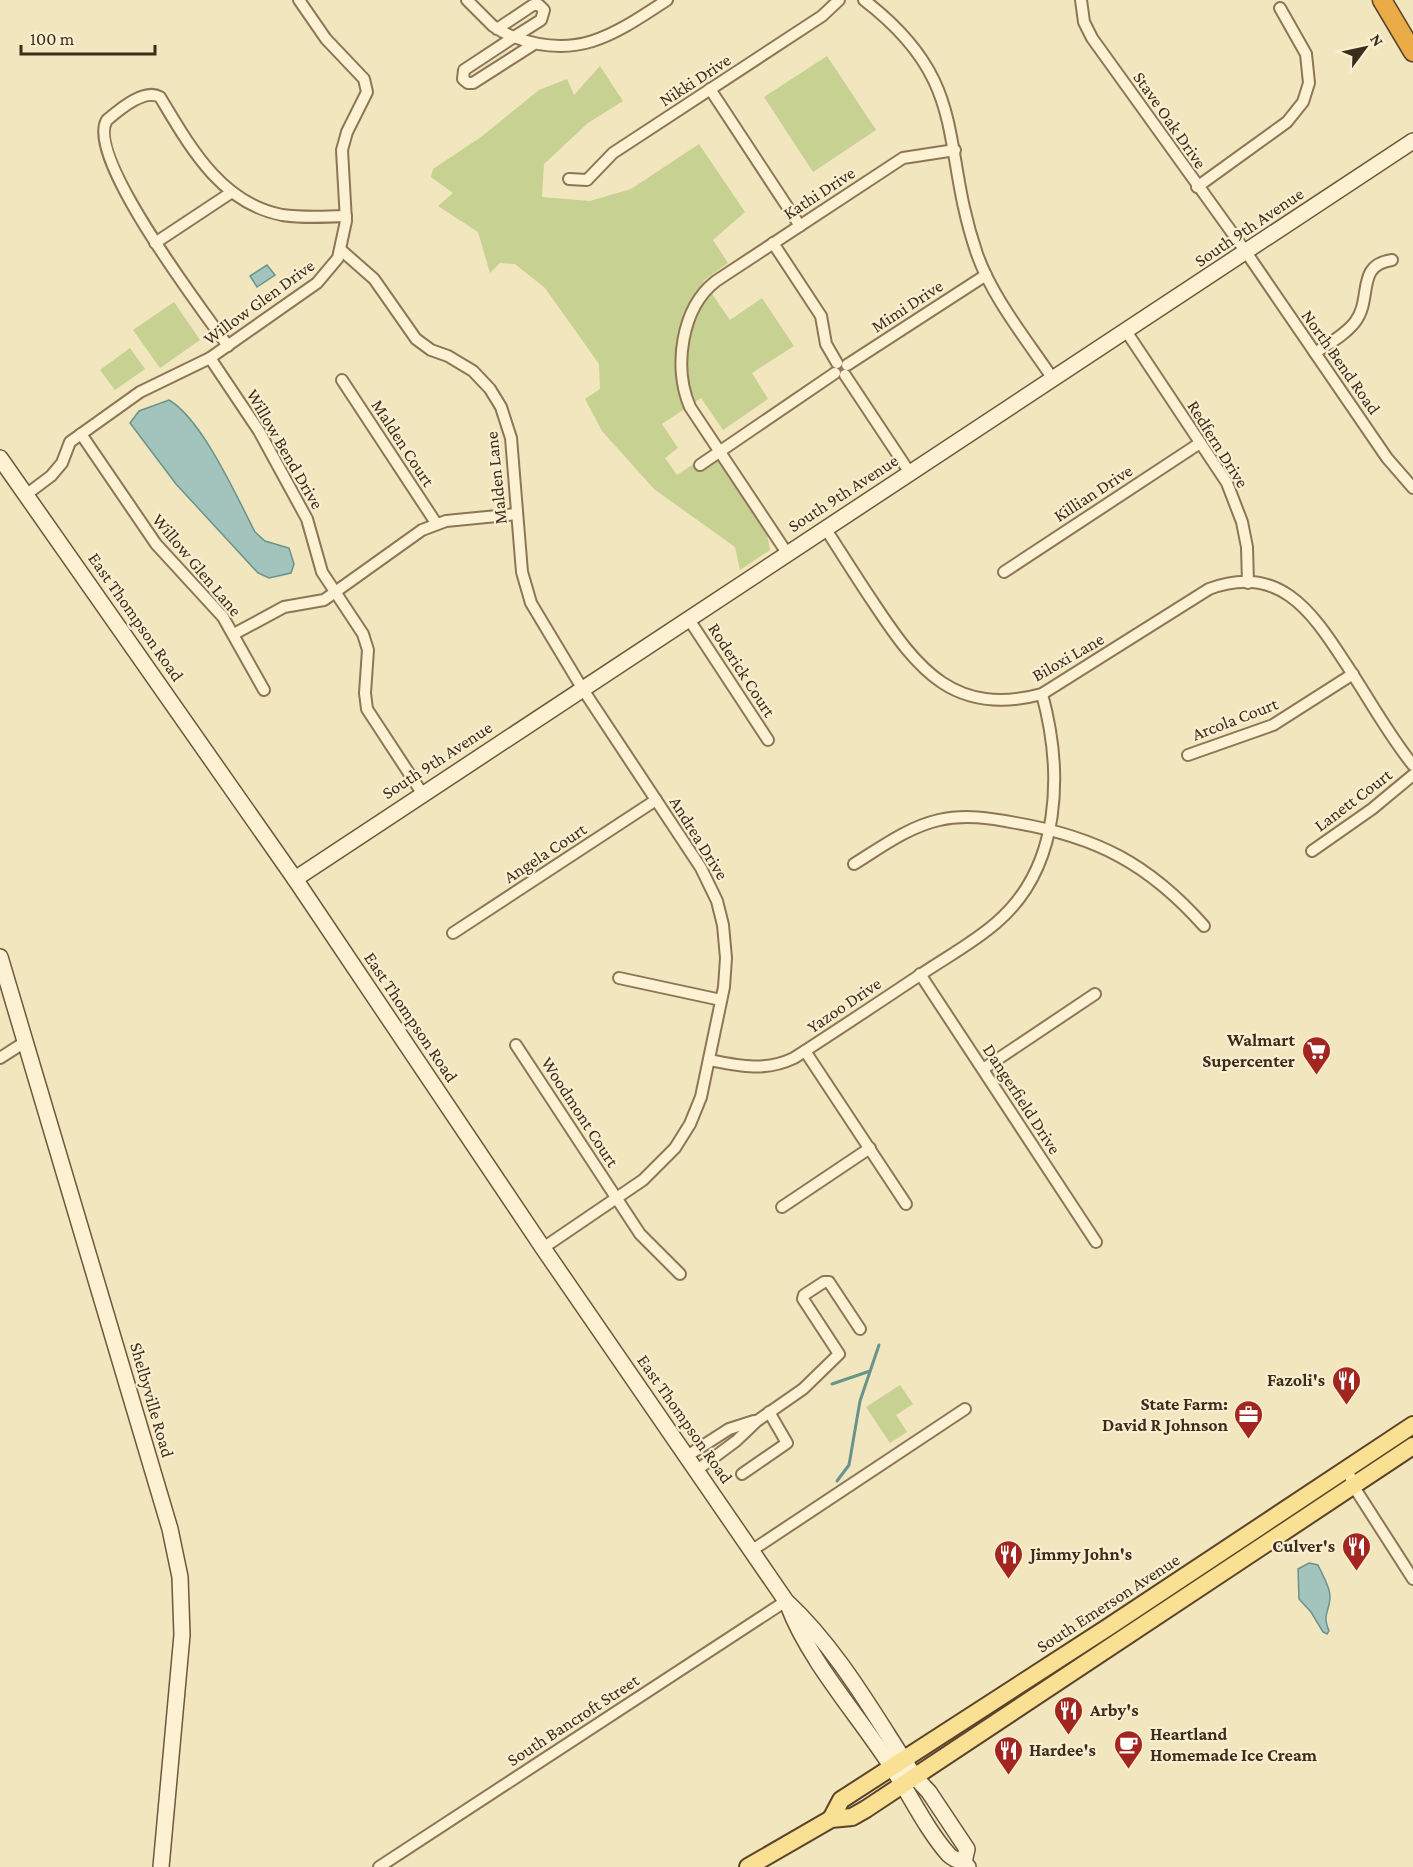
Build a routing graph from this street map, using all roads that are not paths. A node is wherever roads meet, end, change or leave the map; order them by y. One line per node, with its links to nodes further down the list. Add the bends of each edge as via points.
1 (299, 0): 19 (street, Willow Glen Drive, via 326,39 364,79 367,92 343,146)
2 (467, 0): 9 (street)
3 (666, 0): 11 (street, via 616,33 596,41 562,47)
4 (839, 0): 13 (street, Nikki Drive, via 822,16)
5 (864, 0): 15 (street, via 902,32 927,65 945,106)
6 (1081, 0): 17 (street, Stave Oak Drive, via 1084,22 1092,38)
7 (1382, 0): 12 (highway)
8 (1280, 8): 17 (street, via 1308,60 1309,83 1303,102 1287,122)
9 (497, 28): 10 (street); 10 (street, via 533,5 541,6 541,20)
10 (514, 37): 11 (street); 11 (street, via 464,70 465,82 475,82)
11 (534, 44)
12 (1413, 52)
13 (710, 89): 16 (street, Nikki Drive, via 613,153 586,180); 20 (street)
14 (1413, 141): 24 (main road, South 9th Avenue)
15 (955, 150): 20 (street, Kathi Drive, via 903,158); 26 (street, via 971,235)
16 (569, 179)
17 (1197, 187): 24 (street, Stave Oak Drive)
18 (232, 192): 19 (street, via 282,215); 21 (street); 21 (street, via 199,158 156,94 143,96 108,119 104,135 122,186)
19 (346, 216): 23 (street, Willow Glen Drive)
20 (800, 226): 22 (street, Kathi Drive)
21 (155, 243): 28 (street)
22 (773, 243): 31 (street, via 824,321 826,344); 36 (street, Kathi Drive, via 710,286 690,317 681,377 687,400)
23 (341, 250): 28 (street, Willow Glen Drive, via 329,272 317,283); 42 (street, Malden Lane, via 374,279 416,339 466,366 490,389 501,406 511,438)
24 (1246, 252): 27 (main road, South 9th Avenue); 29 (street, North Bend Road)
25 (1392, 260): 29 (street, via 1380,262 1371,271 1356,322)
26 (986, 275): 31 (street, Mimi Drive); 32 (street)
27 (1126, 331): 32 (main road, South 9th Avenue); 35 (street, Redfern Drive)
28 (228, 346): 30 (street, Willow Glen Drive)
29 (1315, 353): 40 (street, North Bend Road, via 1387,458)
30 (210, 358): 34 (street, Willow Glen Drive, via 140,392); 48 (street, Willow Bend Drive, via 260,430 307,519 317,560)
31 (841, 369): 36 (street, Mimi Drive); 39 (street)
32 (1053, 379): 39 (main road, South 9th Avenue)
33 (342, 380): 43 (street, Malden Court)
34 (81, 434): 41 (street, Willow Glen Drive, via 69,442 62,463 51,476); 50 (street, Willow Glen Lane, via 156,544)
35 (1200, 443): 46 (street, Killian Drive); 47 (street, Redfern Drive, via 1227,483 1237,506 1247,547)
36 (720, 451): 38 (street, Mimi Drive); 45 (street)
37 (0, 458): 41 (main road, East Thompson Road)
38 (700, 465)
39 (909, 473): 44 (main road, South 9th Avenue)
40 (1413, 488)
41 (27, 494): 64 (main road, East Thompson Road)
42 (518, 514): 43 (street); 52 (street, Malden Lane, via 527,593 539,620)
43 (436, 524): 48 (street)
44 (825, 528): 45 (main road, South 9th Avenue); 54 (street, Biloxi Lane, via 903,647 925,671 946,685 977,696 1009,699)
45 (787, 553): 49 (main road, South 9th Avenue)
46 (1004, 572)
47 (1248, 583): 51 (street, via 1282,592 1309,610); 54 (street, Biloxi Lane, via 1227,584 1199,595)
48 (335, 593): 50 (street, Willow Glen Lane, via 320,602 284,607); 59 (street, Willow Bend Drive, via 367,643 368,709)
49 (688, 618): 52 (main road, South 9th Avenue); 55 (street, Roderick Court)
50 (234, 634): 53 (street, Willow Glen Lane)
51 (1353, 674): 56 (street, Arcola Court, via 1273,725); 57 (street)
52 (582, 688): 59 (main road, South 9th Avenue); 60 (street, Andrea Drive)
53 (264, 690)
54 (1042, 694): 61 (street, Yazoo Drive, via 1053,750 1054,792)
55 (768, 740)
56 (1188, 755)
57 (1413, 765)
58 (1413, 775): 62 (street, Lanett Court)
59 (422, 793): 64 (main road, South 9th Avenue)
60 (656, 800): 66 (street, Angela Court); 71 (street, Andrea Drive, via 717,901 726,958)
61 (1049, 829): 63 (street, via 995,819 954,817 915,829); 65 (street, via 1085,839 1127,858 1171,890); 68 (street, Yazoo Drive, via 1036,872 1016,902 982,933)
62 (1312, 851)
63 (854, 864)
64 (294, 879): 83 (main road, East Thompson Road)
65 (1204, 926)
66 (453, 933)
67 (0, 957): 72 (main road, Shelbyville Road)
68 (920, 975): 74 (street, Yazoo Drive); 77 (street, Dangerfield Drive)
69 (619, 978): 71 (street)
70 (1095, 994): 77 (street)
71 (721, 1000): 76 (street, Andrea Drive)
72 (25, 1042): 75 (street); 103 (main road, Shelbyville Road, via 179,1569 182,1636)
73 (516, 1045): 79 (street, Woodmont Court)
74 (806, 1051): 76 (street, Yazoo Drive, via 786,1062 762,1067); 78 (street)
75 (0, 1058)
76 (709, 1060): 79 (street, via 701,1097 682,1138 661,1164)
77 (983, 1069): 82 (street, Dangerfield Drive)
78 (870, 1148): 80 (street); 81 (street)
79 (617, 1198): 83 (street); 84 (street, Woodmont Court, via 640,1234)
80 (906, 1203)
81 (782, 1207)
82 (1096, 1242)
83 (543, 1248): 91 (main road, East Thompson Road)
84 (680, 1274)
85 (860, 1329): 87 (street, via 829,1282 804,1295 840,1354 803,1389)
86 (965, 1409): 96 (street)
87 (769, 1413): 88 (street); 94 (street, via 787,1443)
88 (757, 1420): 91 (street, via 729,1429); 93 (street)
89 (1413, 1425): 92 (main road, South Emerson Avenue)
90 (1413, 1446): 95 (main road, South Emerson Avenue)
91 (687, 1456): 93 (main road, East Thompson Road)
92 (1347, 1468): 95 (street); 99 (main road, South Emerson Avenue)
93 (697, 1470): 96 (main road, East Thompson Road)
94 (742, 1474)
95 (1354, 1487): 97 (street); 100 (main road, South Emerson Avenue)
96 (752, 1551): 98 (main road, East Thompson Road)
97 (1413, 1579)
98 (786, 1601): 99 (main road, East Thompson Road, via 797,1630); 104 (street, South Bancroft Street)
99 (898, 1763): 100 (main road, East Thompson Road); 101 (main road, South Emerson Avenue, via 841,1800)
100 (909, 1781): 101 (main road, South Emerson Avenue, via 852,1817); 102 (main road, East Thompson Road, via 951,1857)
101 (831, 1819): 105 (main road, South Emerson Avenue)
102 (966, 1864)
103 (161, 1867)
104 (379, 1867)
105 (748, 1867)

